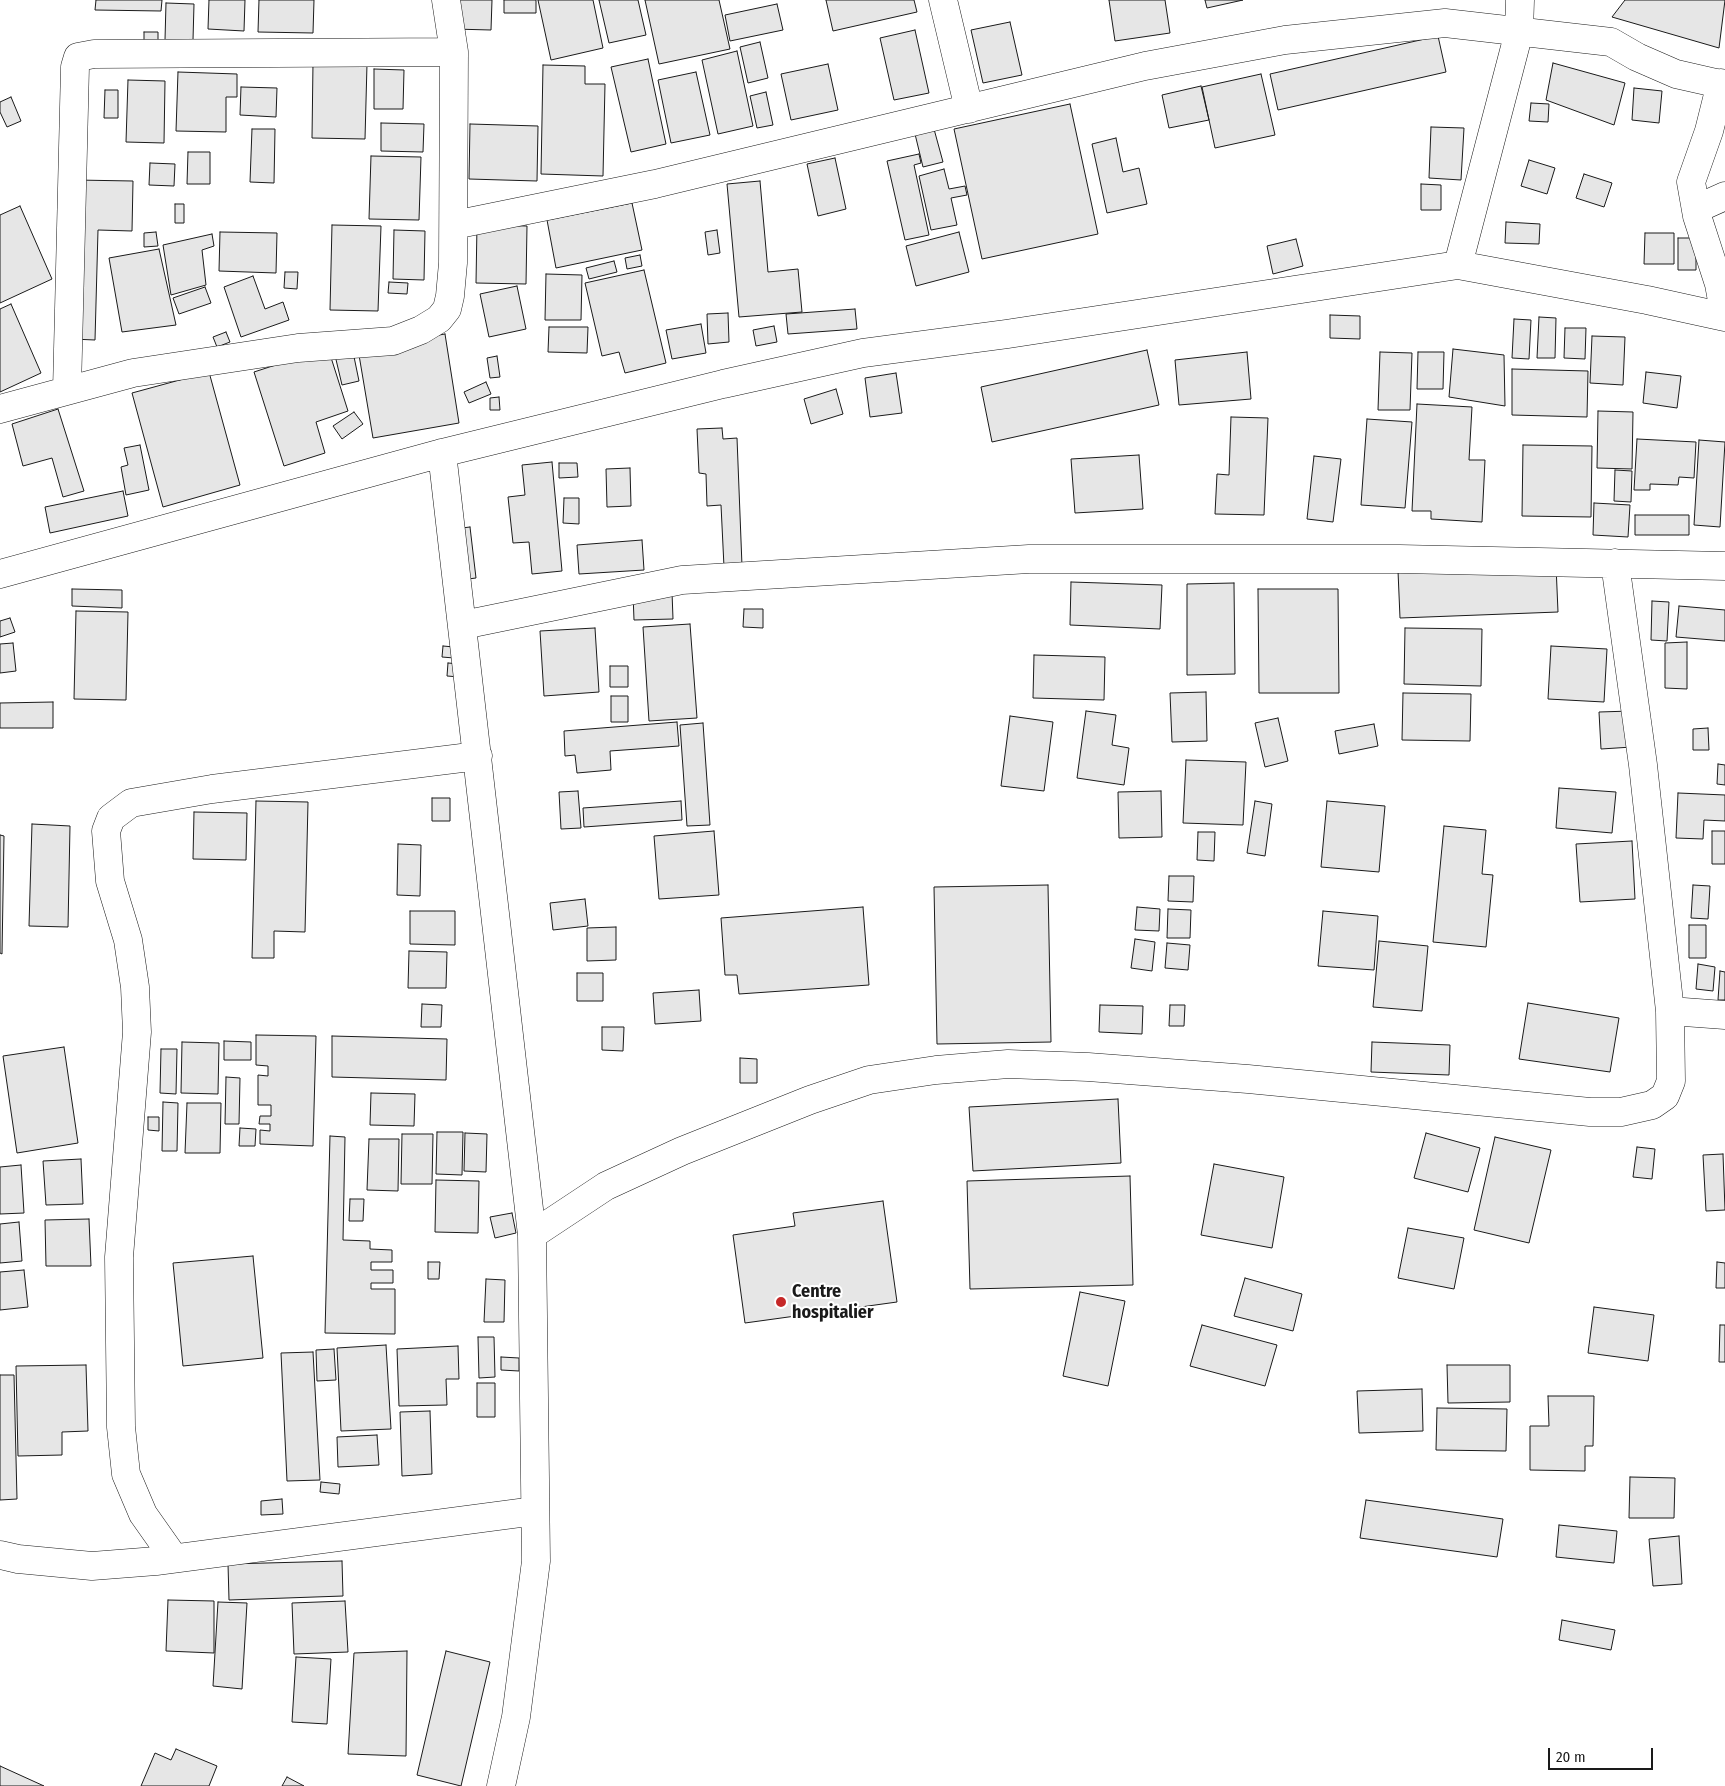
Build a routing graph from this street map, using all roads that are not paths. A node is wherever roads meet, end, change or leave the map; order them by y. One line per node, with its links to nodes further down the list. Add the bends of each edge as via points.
1 (446, 0): 5 (street)
2 (943, 0): 7 (street)
3 (1520, 0): 4 (street)
4 (1518, 32): 6 (street, via 1612,42 1676,74); 7 (street, via 1445,23 1285,40 1145,66); 11 (street)
5 (454, 52): 10 (street); 12 (street, via 78,56 75,67)
6 (1723, 84): 9 (street, via 1691,182)
7 (969, 109): 10 (street, via 654,184)
8 (1725, 196): 9 (street)
9 (1696, 209): 11 (street, via 1725,318)
10 (454, 225): 12 (street, via 452,282 446,309 439,319 421,330 394,341 298,348 152,370)
11 (1458, 265): 14 (street, via 863,353)
12 (67, 390): 13 (street)
13 (0, 409)
14 (442, 453): 17 (street); 18 (street)
15 (1616, 563): 16 (street); 18 (street, via 1400,559 1000,560 682,580); 20 (street, via 1643,765)
16 (1725, 566)
17 (0, 574)
18 (463, 625): 19 (street)
19 (478, 756): 22 (street); 25 (street, via 212,789 131,803 111,818 106,831 110,881 128,940 137,1032 119,1257 122,1436 129,1482 143,1514)
20 (1670, 1011): 21 (street); 22 (street, via 1672,1081 1665,1096 1652,1105 1621,1112 1590,1112 1248,1079 1088,1068 1008,1064 936,1070 869,1080 682,1151 606,1186)
21 (1725, 1015)
22 (532, 1235): 23 (street)
23 (535, 1511): 25 (street); 26 (street, via 535,1571 516,1718)
24 (0, 1555): 25 (street, via 92,1566)
25 (174, 1558)
26 (501, 1786)

